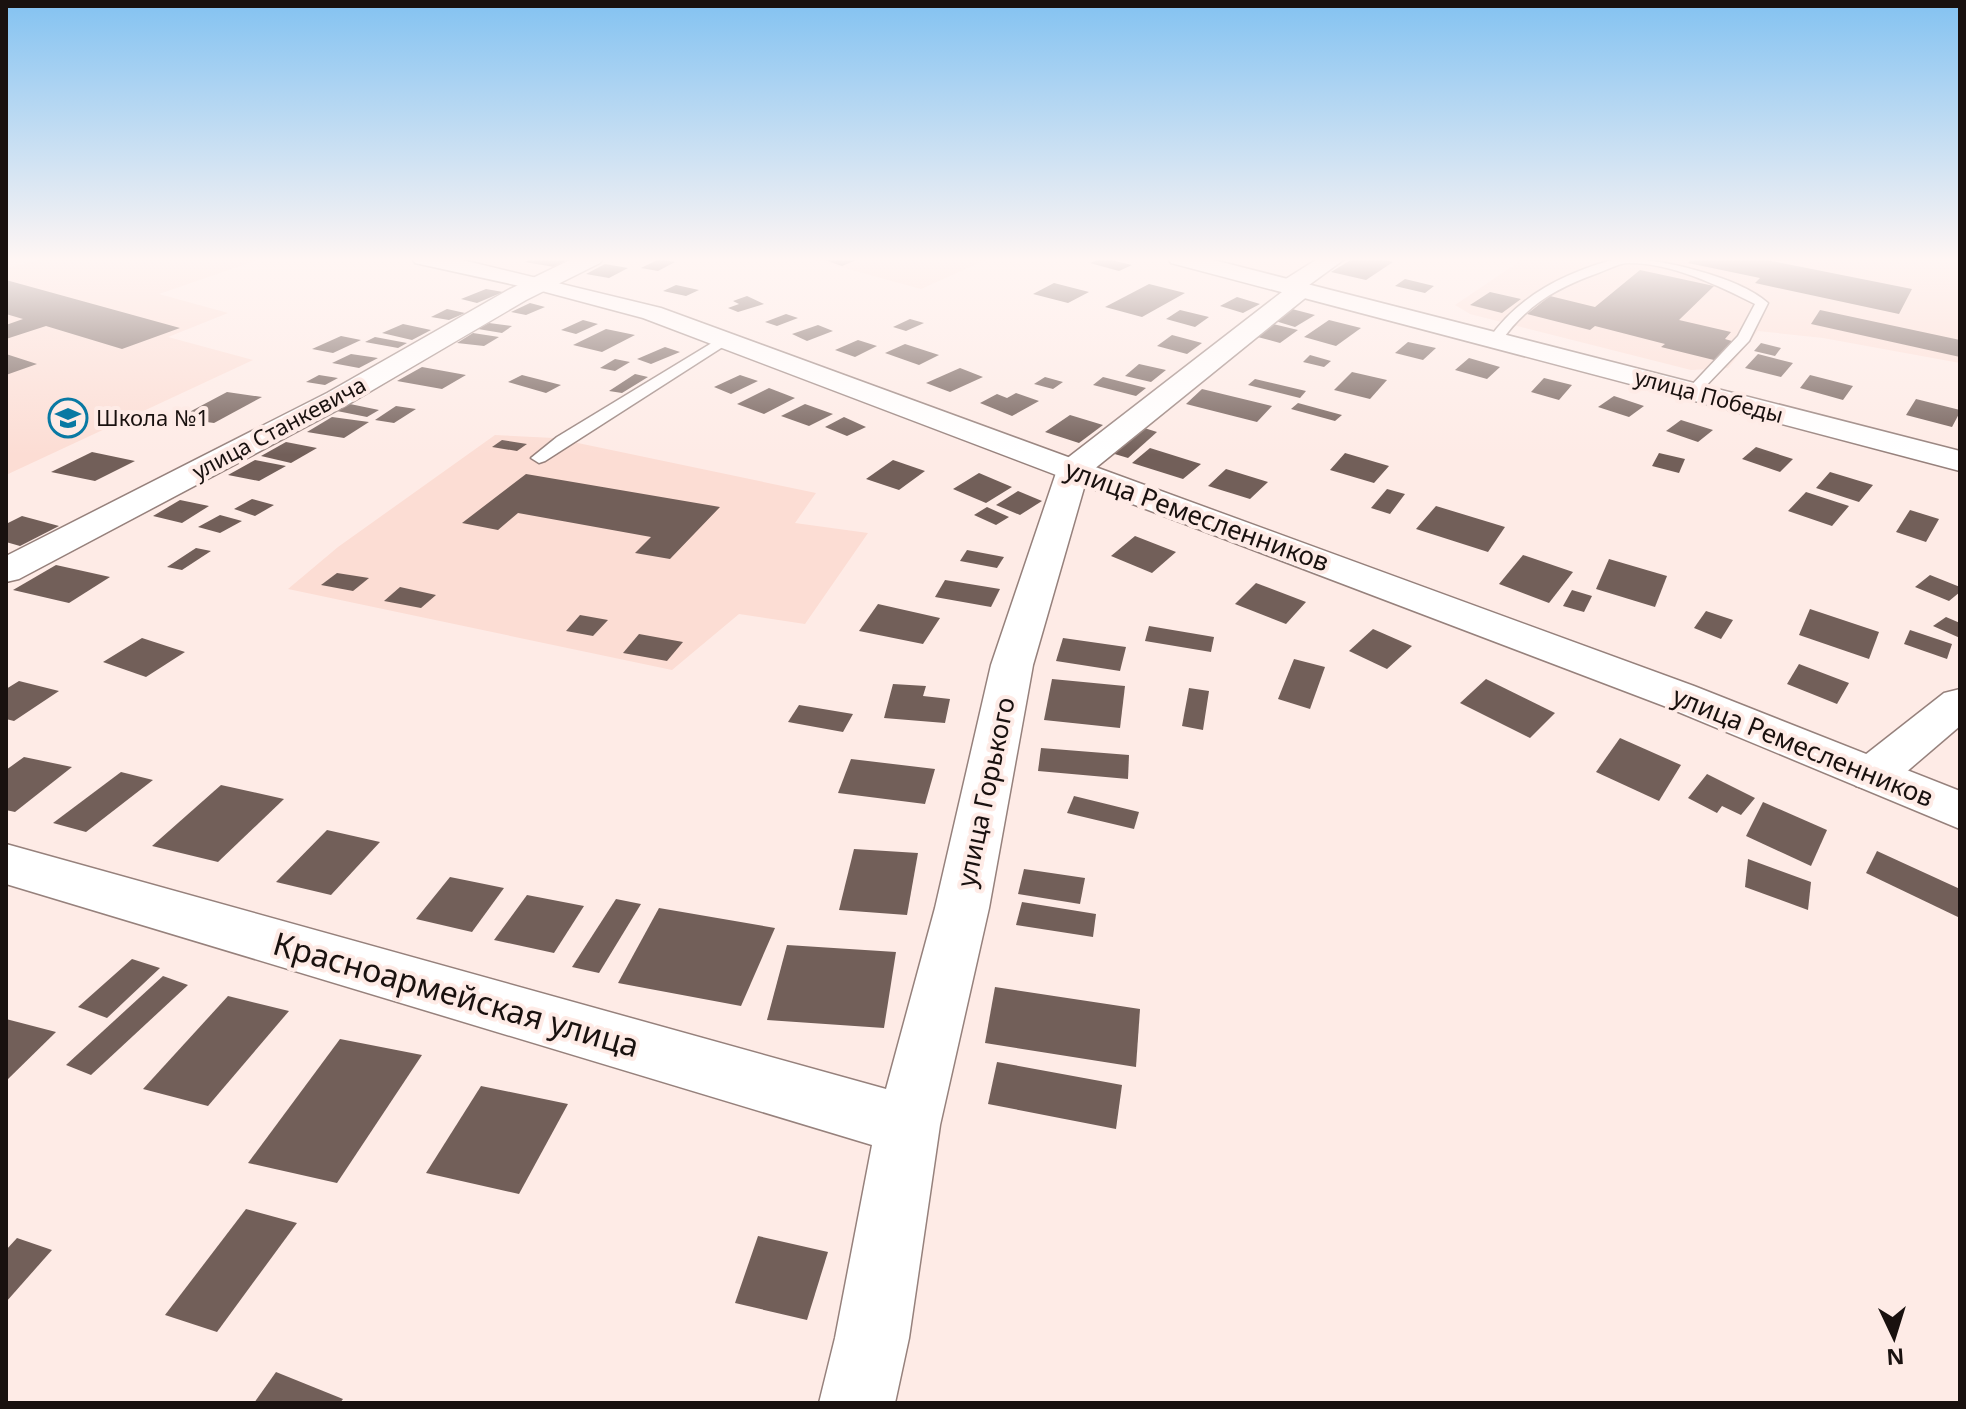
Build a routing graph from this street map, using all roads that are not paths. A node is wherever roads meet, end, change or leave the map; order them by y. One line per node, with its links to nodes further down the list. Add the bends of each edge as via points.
1 (467, 324): 13 (street, улица Станкевича, via 337,399)
2 (680, 324): 8 (street, улица Ремесленников)
3 (1251, 324): 12 (street)
4 (1433, 324): 7 (street, улица Победы)
5 (1507, 324): 7 (lane)
6 (1751, 324): 9 (lane)
7 (1495, 340): 9 (street, улица Победы)
8 (725, 341): 10 (lane); 12 (street, улица Ремесленников)
9 (1693, 391): 11 (street, улица Победы)
10 (539, 458)
11 (1960, 461)
12 (1073, 470): 15 (street, улица Ремесленников, via 1679,696); 18 (street, улица Горького, via 1012,665 962,908)
13 (6, 571)
14 (1960, 703): 15 (street)
15 (1873, 774): 16 (street, улица Ремесленников)
16 (1960, 811)
17 (6, 864): 18 (street, Красноармейская улица)
18 (908, 1125): 19 (street, улица Горького)
19 (857, 1403)

